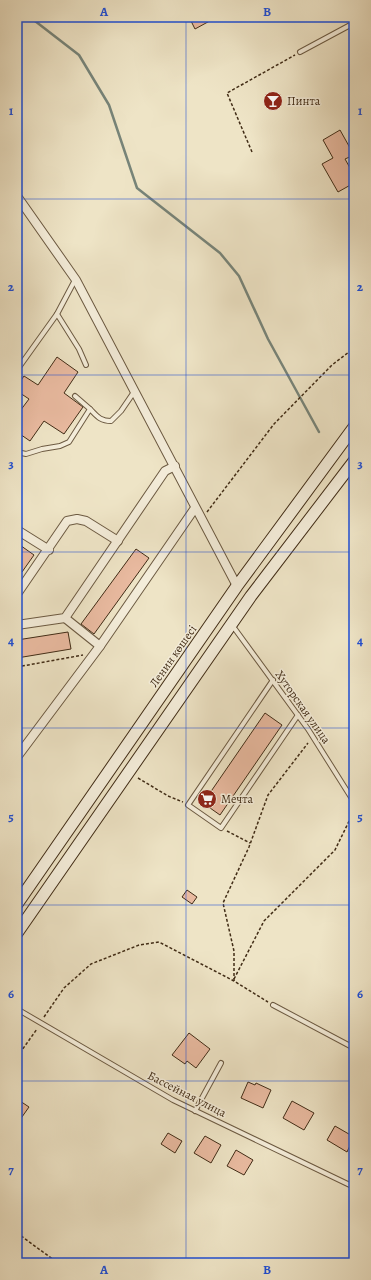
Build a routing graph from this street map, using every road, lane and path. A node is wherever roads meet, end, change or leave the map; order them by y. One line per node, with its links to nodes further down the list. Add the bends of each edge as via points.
1 (354, 23): 2 (lane)
2 (300, 52): 3 (path, via 227,93)
3 (252, 152)
4 (17, 196): 5 (street)
5 (76, 280): 6 (lane); 10 (street)
6 (57, 314): 8 (lane, via 79,348); 9 (lane)
7 (354, 348): 18 (path, via 332,365 274,424)
8 (86, 365)
9 (17, 370)
10 (134, 392): 12 (lane, via 111,421 104,421); 16 (street)
11 (75, 396): 12 (lane)
12 (90, 409): 14 (lane, via 69,442 26,454)
13 (354, 427): 22 (main road, Ленин көшесі)
14 (17, 452)
15 (354, 461): 24 (main road)
16 (174, 466): 17 (street); 20 (street, via 164,471)
17 (195, 508): 18 (street); 28 (street)
18 (202, 520): 22 (street)
19 (17, 530): 21 (street)
20 (118, 541): 21 (street, via 86,521 77,519 68,522); 25 (street)
21 (49, 550): 23 (street)
22 (237, 586): 24 (main road); 40 (main road, Ленин көшесі)
23 (17, 594)
24 (251, 596): 27 (main road)
25 (65, 618): 26 (street); 28 (street)
26 (17, 625)
27 (232, 625): 30 (lane, Хуторская улица); 41 (main road)
28 (97, 650): 29 (path); 33 (street)
29 (17, 667)
30 (273, 680): 31 (lane, Хуторская улица); 36 (lane)
31 (298, 715): 32 (lane, Хуторская улица); 38 (lane)
32 (313, 736): 35 (lane, Хуторская улица); 39 (path, via 268,795)
33 (17, 757)
34 (138, 778): 36 (path)
35 (354, 802)
36 (188, 805): 38 (lane)
37 (354, 811): 42 (path, via 335,850 264,921)
38 (221, 828): 39 (path)
39 (250, 843): 42 (path, via 223,903 234,950)
40 (17, 904)
41 (18, 929)
42 (234, 981): 43 (path); 45 (path, via 159,942 138,945 91,964 64,988)
43 (273, 1005): 46 (lane)
44 (17, 1009): 45 (lane, Бассейная улица)
45 (40, 1023): 47 (path); 49 (lane, Бассейная улица)
46 (354, 1048)
47 (17, 1057)
48 (221, 1063): 49 (lane)
49 (195, 1111): 50 (lane, Бассейная улица)
50 (354, 1187)
51 (17, 1233): 52 (path)
52 (58, 1263)

